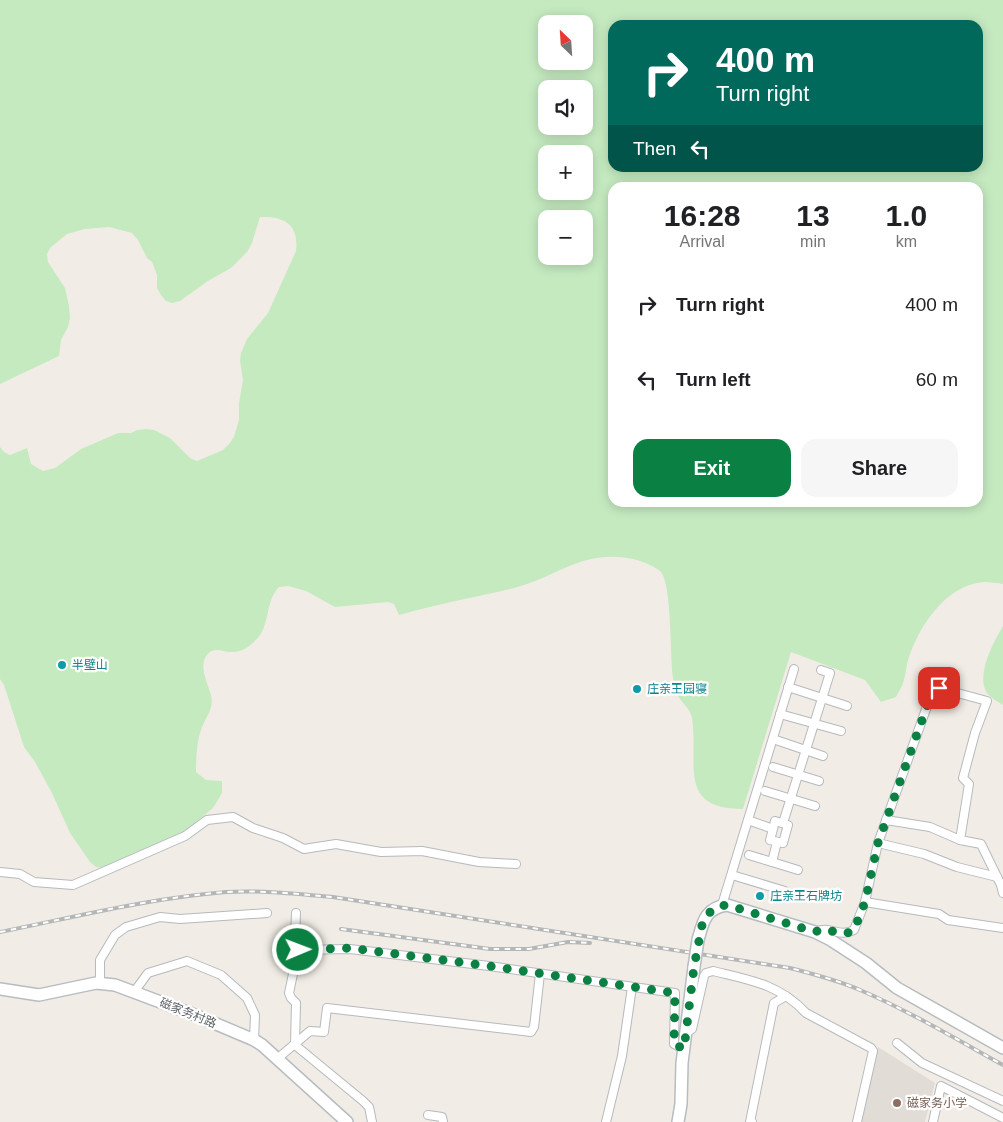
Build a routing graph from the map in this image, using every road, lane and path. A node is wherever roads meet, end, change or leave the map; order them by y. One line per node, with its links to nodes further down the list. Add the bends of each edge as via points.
1 (794, 669): 3 (street)
2 (821, 670): 4 (street, via 830,672)
3 (788, 687): 4 (street); 6 (street)
4 (822, 698): 5 (street); 7 (street)
5 (847, 706)
6 (780, 714): 7 (street); 9 (street)
7 (814, 724): 8 (street); 10 (street)
8 (841, 731)
9 (773, 739): 10 (street); 18 (street)
10 (806, 750): 11 (street); 13 (street)
11 (824, 756)
12 (773, 767): 13 (street)
13 (798, 775): 14 (street); 16 (street)
14 (819, 781)
15 (765, 791): 16 (street)
16 (790, 799): 17 (street); 20 (street)
17 (815, 806)
18 (748, 820): 21 (street); 30 (street)
19 (886, 820): 22 (street, via 930,827); 22 (street, via 930,698 939,688 987,701 963,778 969,784); 24 (street)
20 (783, 823): 21 (street, via 776,821); 23 (street, via 788,825 783,844)
21 (773, 830): 23 (street, via 770,840)
22 (960, 840): 31 (street, via 981,844)
23 (777, 842): 26 (street)
24 (878, 843): 31 (street); 34 (street)
25 (749, 855): 26 (street)
26 (772, 862): 28 (street)
27 (516, 864): 29 (street, via 479,862 422,852 381,852 336,844 304,849 233,817 207,820 185,836 73,885 34,882 20,874)
28 (798, 870)
29 (0, 872)
30 (732, 875): 32 (street); 35 (street)
31 (997, 877): 33 (street)
32 (785, 891)
33 (1003, 894)
34 (865, 902): 38 (street); 39 (street, via 854,930 845,934 822,929)
35 (722, 906): 39 (street); 47 (street, bridge, via 713,909 703,920)
36 (267, 913): 42 (street, via 180,919 160,917 126,927 115,936 100,960)
37 (296, 914): 40 (street)
38 (1003, 928)
39 (815, 932): 51 (street, via 866,963 897,988)
40 (298, 950): 41 (street, via 350,948); 50 (street, via 290,993 296,1003)
41 (540, 974): 43 (street); 50 (street, via 531,1032 327,1008 324,1032 310,1032)
42 (100, 983): 44 (street, 磁家务村路, via 39,995); 45 (street, 磁家务村路)
43 (632, 987): 52 (street, via 675,993 674,1044); 60 (street, via 622,1056)
44 (0, 989)
45 (134, 992): 48 (street, 磁家务村路); 48 (street, via 148,973 187,961 221,975 247,998 255,1015)
46 (786, 996): 47 (street, via 769,985 713,971 706,973 692,1029); 62 (street, via 774,1003); 63 (street, via 806,1013 872,1048)
47 (686, 1034): 52 (street)
48 (254, 1040): 53 (street, 磁家务村路)
49 (897, 1042): 54 (street, via 922,1063)
50 (295, 1045): 53 (street); 58 (street, via 369,1107)
51 (1003, 1048)
52 (684, 1049): 61 (street)
53 (277, 1059): 57 (street, 磁家务村路)
54 (1003, 1101)
55 (428, 1115): 59 (street, via 442,1117)
56 (1003, 1118): 64 (street, via 942,1086)
57 (347, 1122)
58 (372, 1122)
59 (443, 1122)
60 (606, 1122)
61 (678, 1122)
62 (752, 1122)
63 (857, 1122)
64 (934, 1122)

